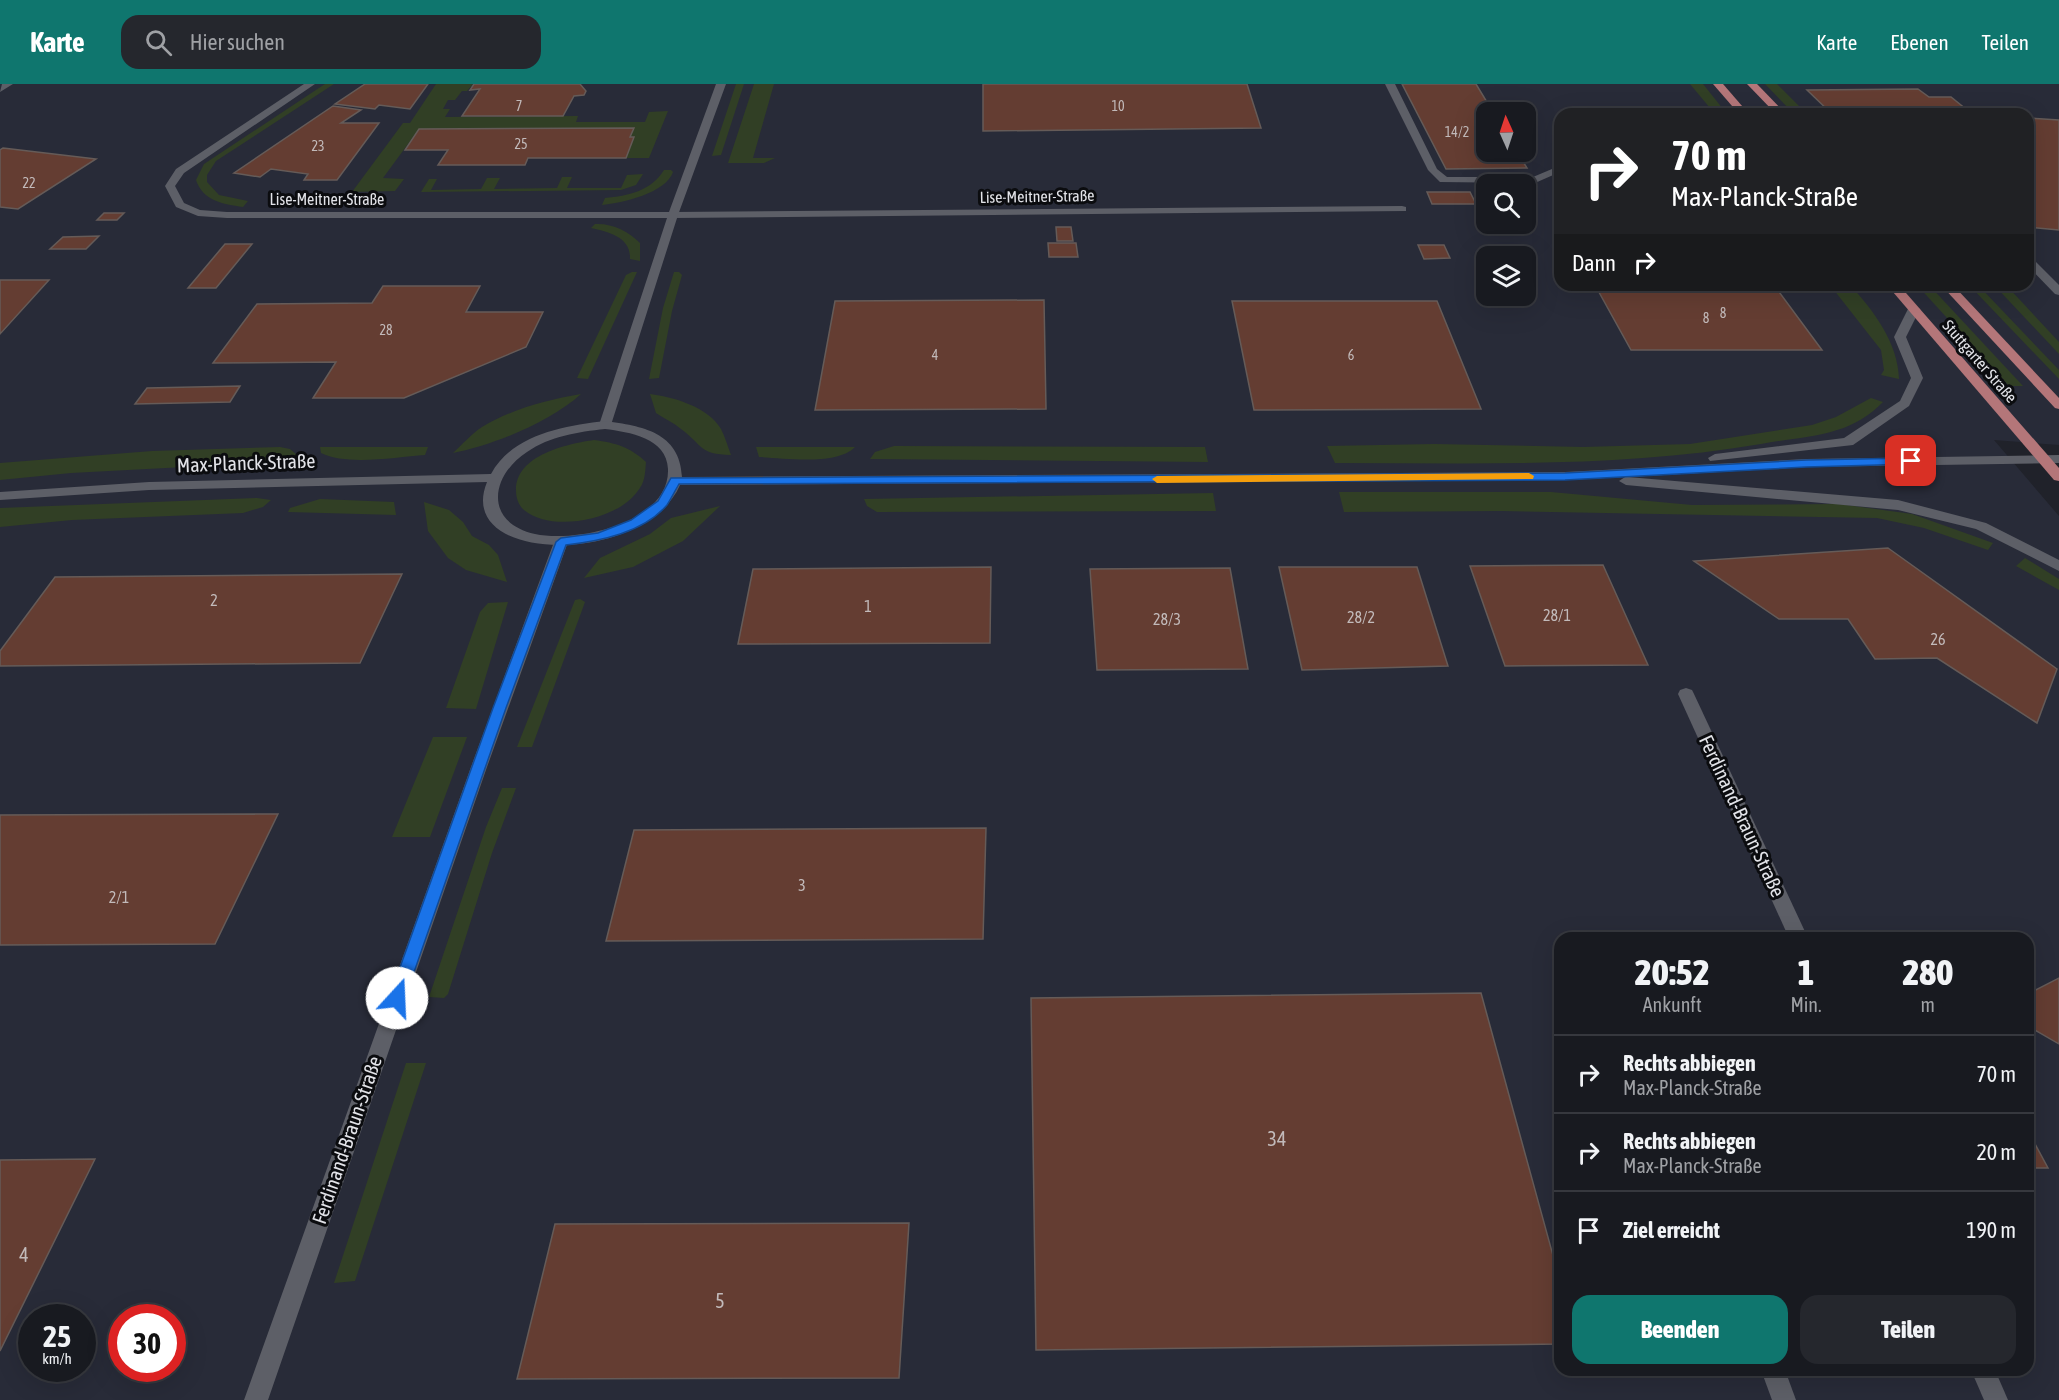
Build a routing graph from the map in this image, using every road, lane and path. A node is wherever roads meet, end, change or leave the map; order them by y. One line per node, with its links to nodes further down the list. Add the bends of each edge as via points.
1 (8, 84): 7 (street)
2 (310, 84): 12 (street, Lise-Meitner-Straße, via 180,171 170,186 180,205 198,213 227,215)
3 (721, 84): 12 (street)
4 (1390, 84): 10 (street, via 1433,170 1444,180 1534,180)
5 (1718, 84): 8 (main road)
6 (1752, 84): 9 (main road)
7 (0, 88)
8 (1739, 108)
9 (1775, 108)
10 (1554, 172)
11 (1402, 209): 12 (street, Lise-Meitner-Straße)
12 (673, 214): 19 (street)
13 (2034, 266): 16 (street)
14 (1898, 291): 17 (main road, Stuttgarter Straße)
15 (1953, 291): 18 (main road, Stuttgarter Straße)
16 (2059, 292)
17 (1914, 309): 20 (main road, Stuttgarter Straße); 22 (street, via 1900,337 1917,378 1905,404 1848,442)
18 (2059, 405)
19 (605, 425): 24 (street, via 577,428 526,446); 25 (street, via 636,429 661,441 675,459)
20 (2043, 459): 21 (street); 22 (street, via 1806,463); 23 (main road, Stuttgarter Straße)
21 (2059, 459)
22 (1565, 476): 25 (street); 28 (street, via 1898,505 1981,526)
23 (2059, 477)
24 (494, 478): 26 (street, Max-Planck-Straße, via 160,485); 27 (street, via 489,497 494,515 509,529 532,538)
25 (675, 481): 27 (street, via 662,503 635,523 600,537)
26 (0, 496)
27 (561, 542): 33 (street, Ferdinand-Braun-Straße)
28 (2059, 566)
29 (1686, 694): 30 (street, Ferdinand-Braun-Straße)
30 (1796, 932)
31 (1775, 1376): 34 (street)
32 (1986, 1376): 35 (street)
33 (256, 1400)
34 (1784, 1400)
35 (1996, 1400)

